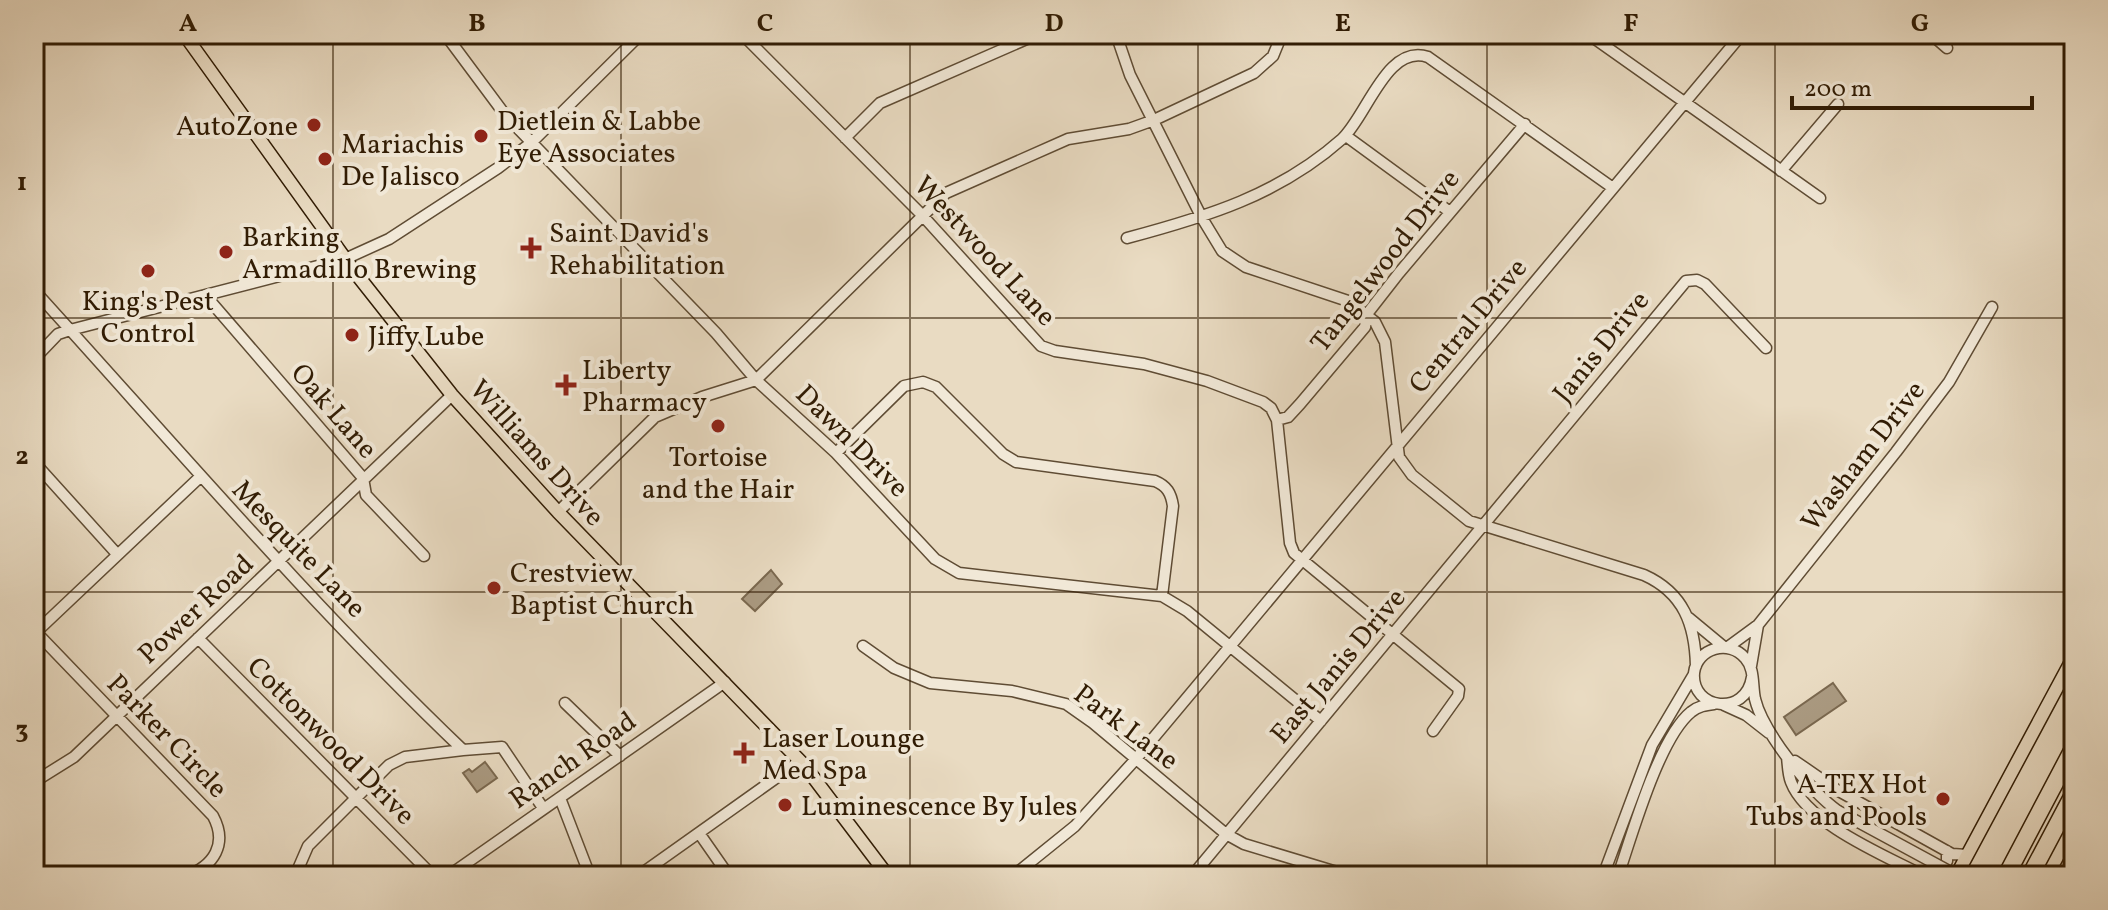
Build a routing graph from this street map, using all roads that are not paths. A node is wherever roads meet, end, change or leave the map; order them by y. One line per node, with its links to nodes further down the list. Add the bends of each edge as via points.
1 (184, 34): 26 (main road, Williams Drive)
2 (445, 34): 18 (street, Dawn Drive)
3 (641, 34): 18 (street)
4 (742, 34): 17 (street, Westwood Lane)
5 (1038, 34): 17 (street, via 880,103)
6 (1116, 34): 14 (street)
7 (1282, 34): 14 (street, via 1278,49 1261,68)
8 (1588, 34): 12 (street)
9 (1742, 34): 12 (street, Central Drive)
10 (1931, 34): 11 (street)
11 (1947, 48)
12 (1684, 103): 19 (street); 20 (street, Central Drive)
13 (1838, 104): 19 (street)
14 (1154, 120): 23 (street, via 1068,139 953,189); 24 (street)
15 (1525, 124): 16 (street, via 1428,57 1408,55 1390,71); 20 (street); 22 (street, Tangelwood Drive)
16 (1346, 136): 22 (street); 24 (street, via 1292,178)
17 (845, 138): 23 (street, Westwood Lane)
18 (531, 143): 26 (street, via 429,215); 34 (street, Dawn Drive)
19 (1781, 171): 21 (street)
20 (1613, 188): 37 (street, Central Drive)
21 (1820, 198)
22 (1450, 212): 30 (street, Tangelwood Drive)
23 (922, 215): 34 (street); 36 (street, Westwood Lane, via 1041,346 1207,381 1263,402)
24 (1202, 218): 25 (street); 30 (street, via 1222,251 1246,267 1348,301)
25 (1127, 238)
26 (345, 259): 28 (street); 35 (main road, Williams Drive)
27 (34, 290): 31 (street, Mesquite Lane)
28 (205, 295): 31 (street); 41 (street, Oak Lane)
29 (1992, 307): 50 (street, Washam Drive, via 1949,382)
30 (1367, 314): 36 (street, Tangelwood Drive, via 1365,327 1310,393 1288,417); 37 (street, via 1385,342)
31 (70, 330): 33 (street, via 58,334); 40 (street, Mesquite Lane)
32 (1766, 348): 43 (street, Janis Drive, via 1705,284 1686,281)
33 (34, 359)
34 (756, 380): 38 (street, Dawn Drive); 42 (street, via 655,417)
35 (452, 395): 41 (street, Power Road); 42 (main road, Williams Drive)
36 (1277, 420): 46 (street, via 1290,543)
37 (1397, 446): 43 (street, via 1412,475 1461,516); 46 (street, Central Drive)
38 (836, 453): 48 (street, Dawn Drive, via 951,570); 48 (street, via 904,386 923,382 936,387 1016,462 1155,481 1164,485 1173,506)
39 (34, 462): 44 (street)
40 (200, 477): 44 (street); 47 (street, Mesquite Lane)
41 (363, 478): 45 (street, Oak Lane, via 366,495); 47 (street, Power Road)
42 (558, 512): 60 (main road, Williams Drive)
43 (1483, 527): 49 (street, via 1644,575 1661,584); 52 (street, East Janis Drive)
44 (117, 554): 51 (street)
45 (424, 556)
46 (1302, 560): 52 (street); 55 (street, Central Drive)
47 (278, 562): 53 (street, Power Road); 68 (street, Mesquite Lane)
48 (1162, 596): 55 (street, Dawn Drive)
49 (1689, 618): 56 (street); 58 (street)
50 (1758, 625): 56 (street, Washam Drive); 59 (street, Washam Drive)
51 (35, 632): 63 (street, Parker Circle)
52 (1391, 633): 64 (street, East Janis Drive); 65 (street, via 1459,689)
53 (198, 638): 63 (street, Power Road); 77 (street, Cottonwood Drive)
54 (863, 646): 71 (street, Park Lane, via 894,668 930,683 1012,691 1066,704)
55 (1230, 647): 64 (street, Dawn Drive); 71 (street, Central Drive)
56 (1726, 647): 58 (street, via 1706,652); 59 (street, via 1743,655)
57 (2074, 656): 84 (main road)
58 (1695, 669): 62 (street, via 1701,695); 73 (street)
59 (1752, 673): 62 (street, via 1741,698); 66 (street, via 1755,702)
60 (725, 682): 70 (street, Ranch Road); 72 (main road, Williams Drive)
61 (565, 703): 70 (street)
62 (1720, 704): 66 (street); 74 (street, via 1698,708 1683,721)
63 (116, 716): 75 (street, Power Road, via 74,757); 88 (street, Parker Circle, via 217,823 216,854 205,868)
64 (1321, 721): 81 (street, East Janis Drive)
65 (1433, 731)
66 (1773, 735): 69 (street)
67 (2074, 747): 104 (highway)
68 (463, 750): 77 (street, via 396,760); 79 (street, via 502,747)
69 (1787, 755): 82 (street, via 1838,791); 101 (street, via 1791,783 1814,814); 103 (street, bridge, via 1821,799)
70 (620, 756): 78 (street, Ranch Road)
71 (1135, 760): 81 (street, Park Lane); 96 (street, Central Drive, via 1075,826)
72 (800, 761): 80 (street); 95 (main road, Williams Drive)
73 (1641, 772): 74 (street); 85 (street)
74 (1654, 776): 86 (street)
75 (34, 782)
76 (2074, 793): 105 (highway)
77 (355, 797): 89 (street, via 308,846); 90 (street, Cottonwood Drive)
78 (560, 798): 79 (street, Ranch Road); 92 (street)
79 (543, 808): 91 (street, Ranch Road)
80 (699, 833): 93 (street); 94 (street)
81 (1226, 834): 87 (street, Park Lane); 97 (street, East Janis Drive)
82 (1947, 851): 84 (street); 102 (street)
83 (2074, 854): 106 (main road)
84 (1967, 855): 103 (main road)
85 (1609, 859): 86 (street); 99 (street)
86 (1623, 863): 100 (street)
87 (1331, 873): 98 (street, Park Lane)
88 (186, 876)
89 (295, 876)
90 (433, 876)
91 (448, 876)
92 (590, 876)
93 (638, 876)
94 (729, 876)
95 (888, 876)
96 (1013, 876)
97 (1192, 876)
98 (1350, 876)
99 (1603, 876)
100 (1618, 876)
101 (1924, 876)
102 (1939, 876)
103 (1957, 876)
104 (2006, 876)
105 (2030, 876)
106 (2062, 876)

